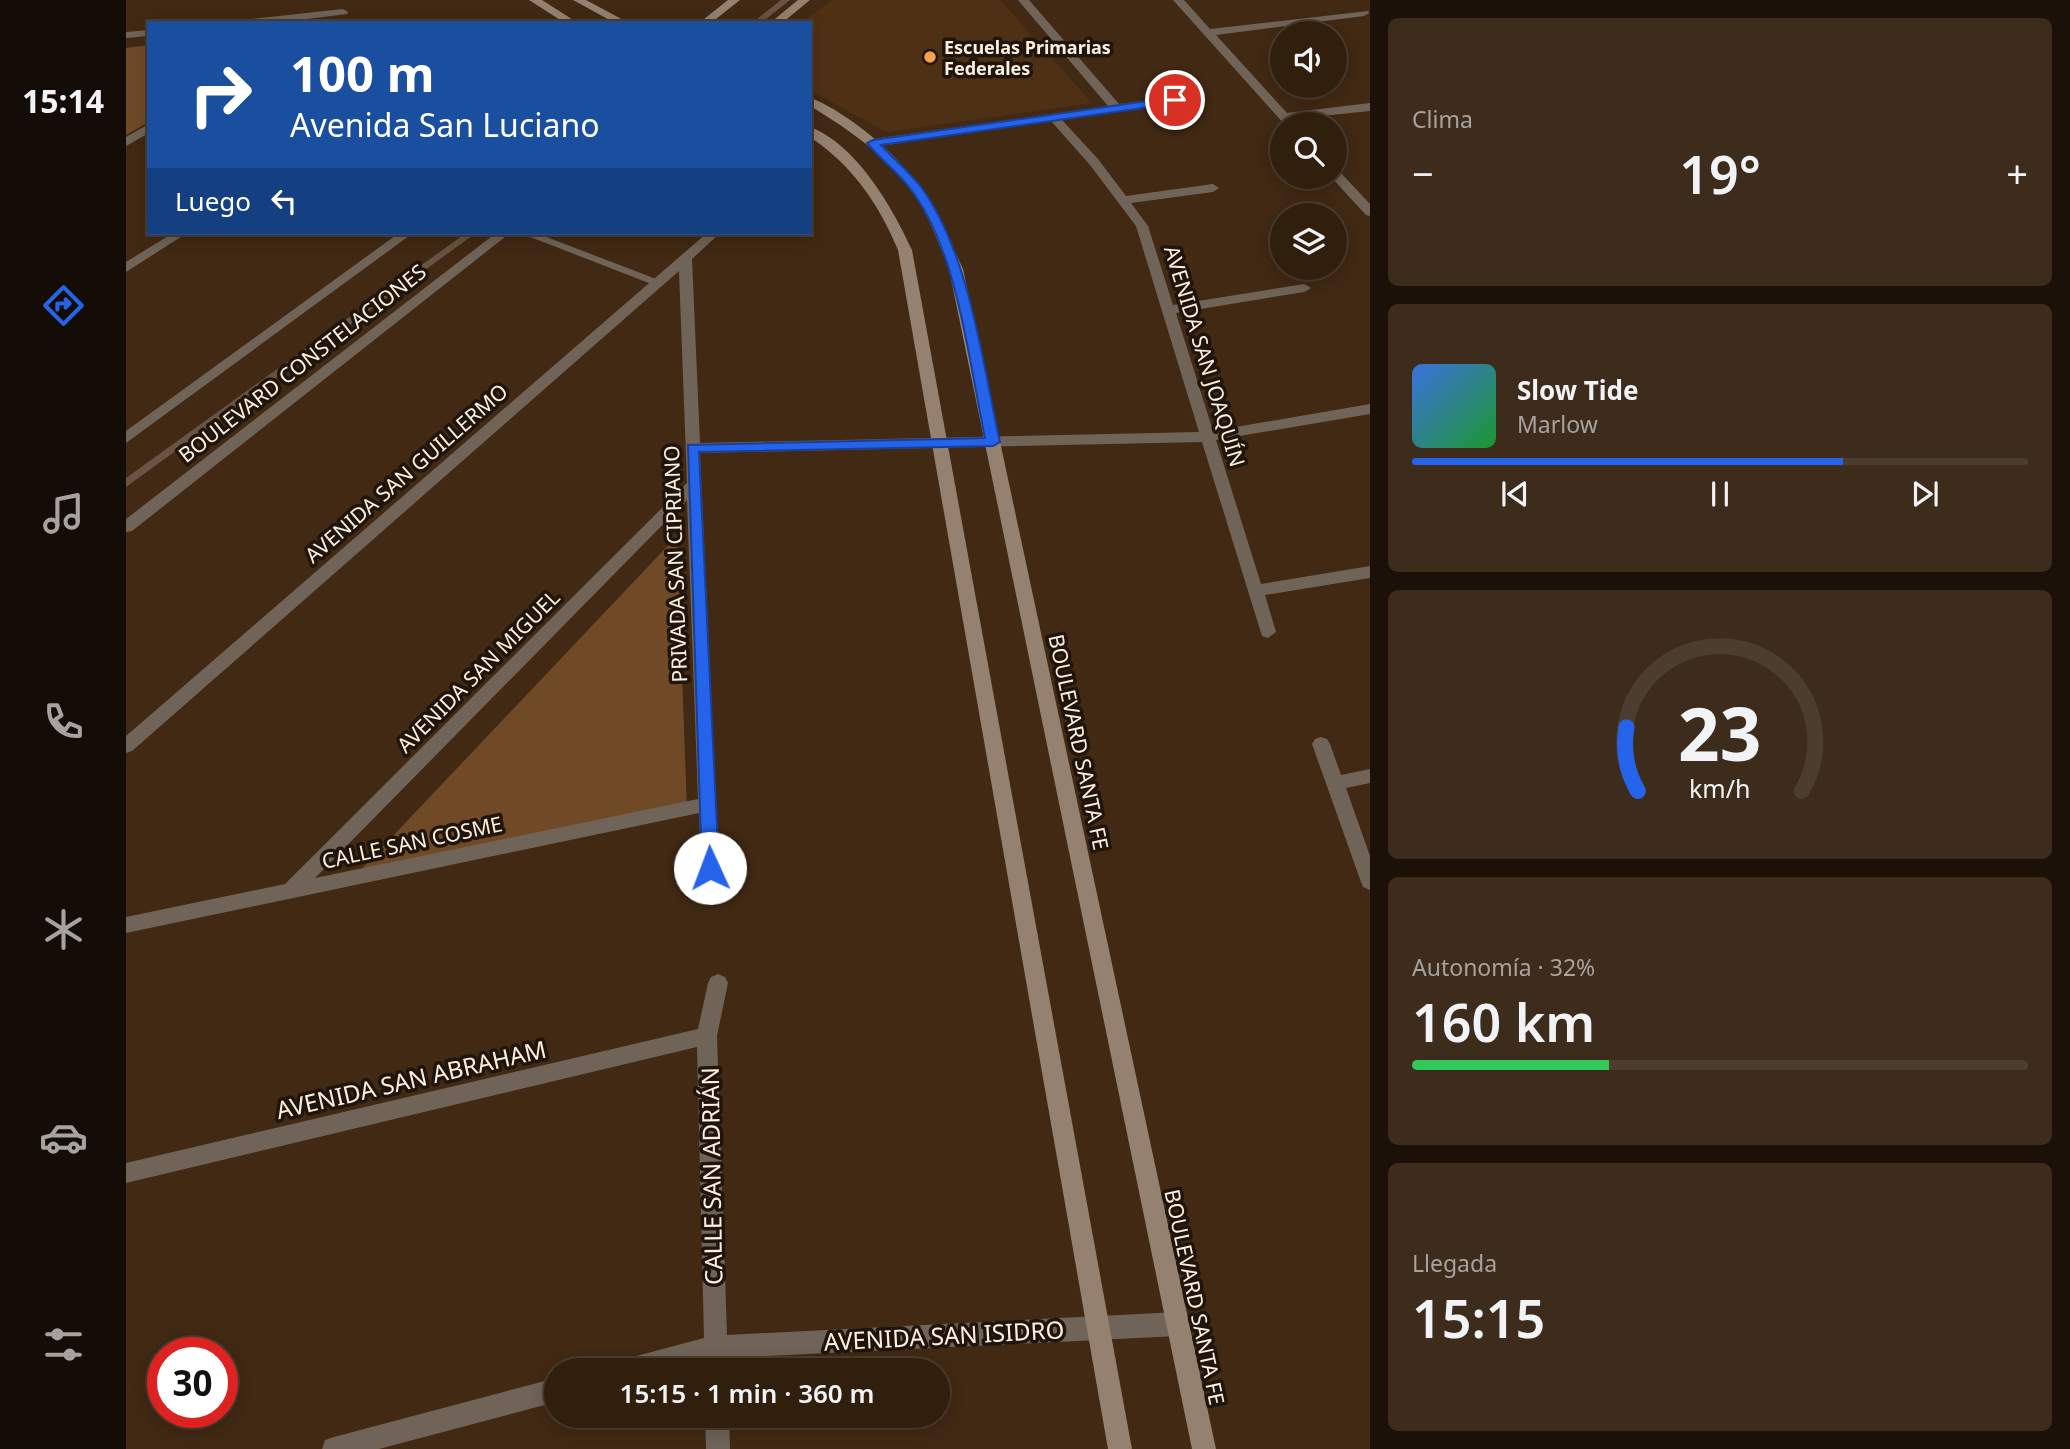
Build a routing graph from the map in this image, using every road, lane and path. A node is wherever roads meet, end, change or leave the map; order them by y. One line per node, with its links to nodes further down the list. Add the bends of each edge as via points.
1 (335, 0): 9 (street)
2 (534, 0): 14 (street)
3 (578, 0): 15 (street)
4 (735, 0): 16 (street)
5 (805, 0): 17 (street)
6 (1023, 0): 24 (street)
7 (1178, 0): 19 (street)
8 (1350, 0): 10 (street)
9 (343, 12): 11 (street); 12 (street); 13 (street)
10 (1367, 16): 19 (street)
11 (261, 21)
12 (328, 21)
13 (352, 21)
14 (570, 21)
15 (620, 21)
16 (707, 21)
17 (778, 21)
18 (147, 33): 20 (street)
19 (1207, 33): 25 (street)
20 (126, 35)
21 (1175, 100): 24 (street)
22 (812, 102): 31 (street, BOULEVARD SANTA FE)
23 (1370, 107): 26 (street)
24 (1117, 109): 27 (street)
25 (1279, 112)
26 (1340, 112)
27 (1054, 118): 31 (street); 34 (street, AVENIDA SAN JOAQUÍN)
28 (147, 129): 30 (street)
29 (812, 132): 50 (street, via 864,179 905,250)
30 (126, 142)
31 (873, 143): 49 (street, BOULEVARD SANTA FE, via 917,189 956,268)
32 (1347, 187): 35 (street)
33 (1213, 188): 34 (street)
34 (1124, 200): 45 (street, AVENIDA SAN JOAQUÍN, via 1142,226)
35 (1370, 212)
36 (178, 235): 42 (street)
37 (404, 235): 48 (street, BOULEVARD CONSTELACIONES)
38 (500, 235): 53 (street, BOULEVARD CONSTELACIONES)
39 (531, 235): 43 (lane)
40 (712, 235): 41 (street, AVENIDA SAN GUILLERMO)
41 (685, 259): 43 (street, AVENIDA SAN GUILLERMO); 51 (street, PRIVADA SAN CIPRIANO)
42 (126, 268)
43 (658, 282): 58 (street, AVENIDA SAN GUILLERMO)
44 (1304, 288): 45 (street)
45 (1168, 310): 47 (street, AVENIDA SAN JOAQUÍN)
46 (1370, 409): 47 (street)
47 (1208, 437): 49 (street); 55 (street, AVENIDA SAN JOAQUÍN)
48 (126, 438)
49 (993, 442): 50 (street); 69 (street, BOULEVARD SANTA FE)
50 (938, 443): 51 (street); 70 (street)
51 (692, 448): 52 (street, PRIVADA SAN CIPRIANO)
52 (694, 484): 61 (street, PRIVADA SAN CIPRIANO); 64 (street, AVENIDA SAN MIGUEL)
53 (126, 527)
54 (1370, 572): 55 (street)
55 (1256, 592): 56 (street, AVENIDA SAN JOAQUÍN)
56 (1268, 632)
57 (1321, 744): 60 (street)
58 (126, 746)
59 (1370, 776): 60 (street)
60 (1335, 783): 63 (street)
61 (707, 804): 62 (street, PRIVADA SAN CIPRIANO); 64 (street, CALLE SAN COSME)
62 (710, 868)
63 (1370, 882)
64 (292, 889): 65 (street, CALLE SAN COSME)
65 (126, 925)
66 (718, 983): 67 (street, CALLE SAN ADRIÁN)
67 (707, 1037): 68 (street, AVENIDA SAN ABRAHAM); 71 (street, CALLE SAN ADRIÁN)
68 (126, 1173)
69 (1178, 1324): 70 (street, AVENIDA SAN ISIDRO); 78 (street, BOULEVARD SANTA FE)
70 (1098, 1326): 72 (street, AVENIDA SAN ISIDRO); 77 (street)
71 (715, 1358)
72 (727, 1358)
73 (544, 1393): 75 (street)
74 (717, 1428): 76 (street)
75 (334, 1449)
76 (718, 1449)
77 (1120, 1449)
78 (1204, 1449)

